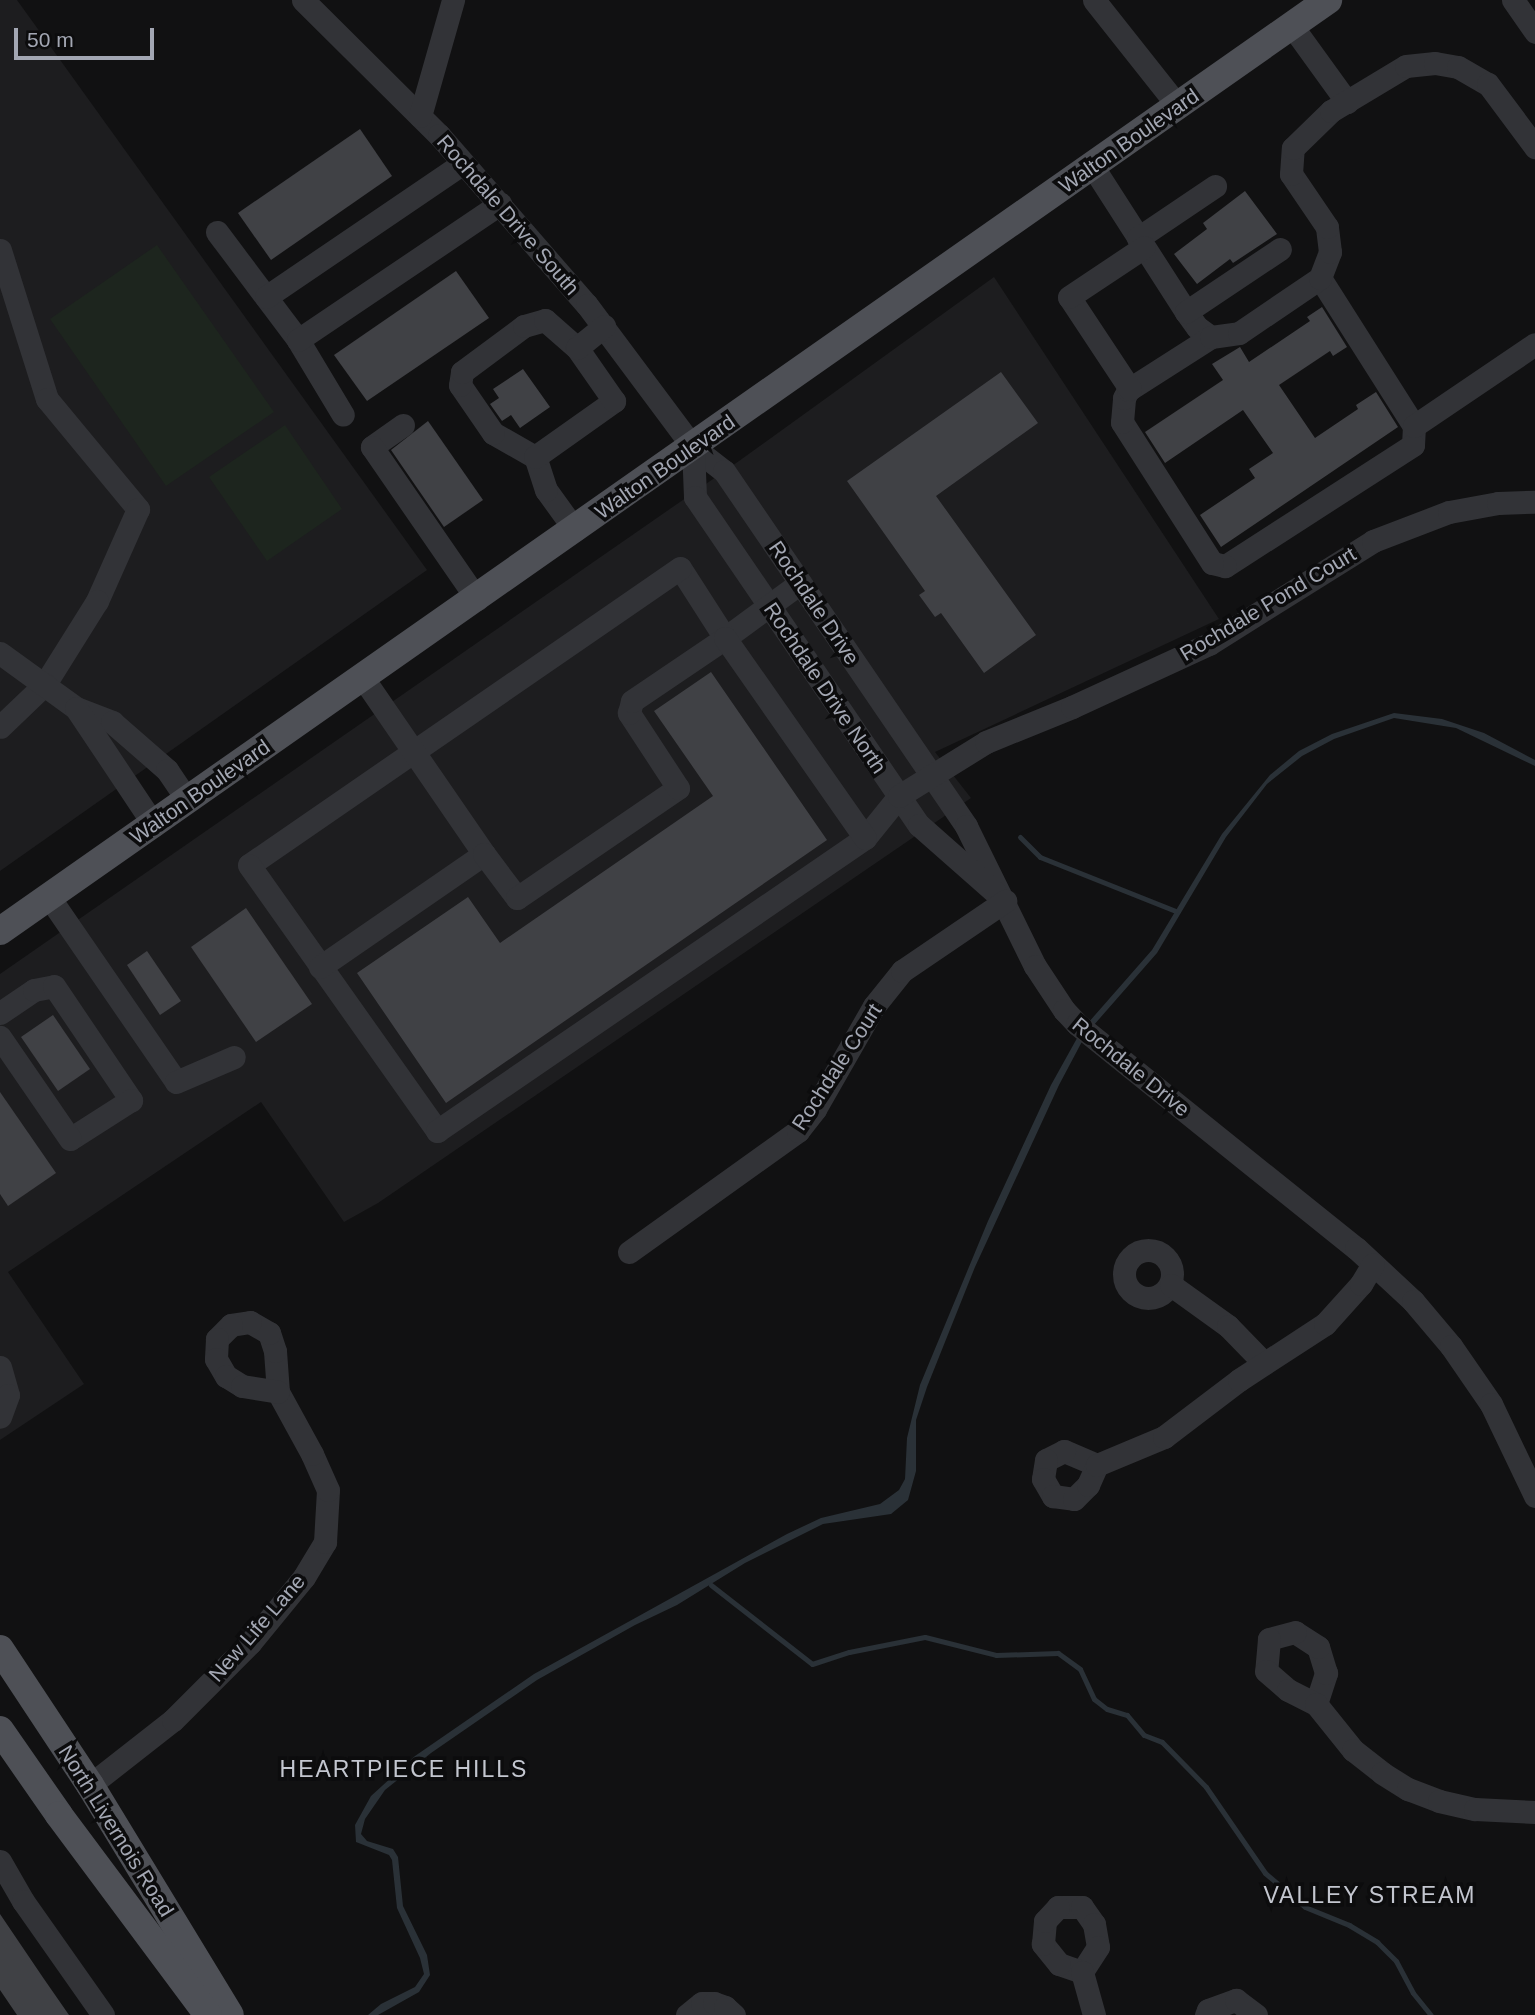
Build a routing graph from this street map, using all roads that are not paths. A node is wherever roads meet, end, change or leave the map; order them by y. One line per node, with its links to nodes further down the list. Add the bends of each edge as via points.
1 (303, 0): 10 (street, Rochdale Drive South)
2 (453, 0): 10 (street)
3 (1094, 0): 9 (street)
4 (1328, 0): 6 (main road, Walton Boulevard)
5 (1513, 0): 7 (street)
6 (1292, 26): 8 (street); 9 (main road, Walton Boulevard)
7 (1535, 32)
8 (1347, 102): 11 (street, via 1406,66 1435,63 1458,67 1488,84); 20 (street, via 1331,111 1293,149 1291,173 1327,227 1330,252)
9 (1178, 106): 13 (main road, Walton Boulevard)
10 (420, 116): 12 (street, Rochdale Drive South)
11 (1535, 147)
12 (463, 163): 15 (street, Rochdale Drive South); 21 (street)
13 (1093, 167): 17 (street); 32 (main road, Walton Boulevard)
14 (1215, 186): 17 (street)
15 (500, 204): 23 (street, Rochdale Drive South); 25 (street)
16 (217, 232): 21 (street)
17 (1141, 243): 22 (street); 28 (street, via 1069,297)
18 (1279, 249): 22 (street)
19 (0, 250): 42 (street, via 47,399 138,509 97,601)
20 (1320, 278): 24 (street, via 1238,333); 31 (street)
21 (266, 297): 25 (street)
22 (1186, 312): 24 (street)
23 (604, 326): 27 (street); 32 (street, Rochdale Drive South)
24 (1211, 337): 28 (street)
25 (298, 340): 29 (street)
26 (1535, 344): 31 (street)
27 (577, 348): 33 (street, via 614,401); 33 (street, via 545,320 524,326 462,372 460,385 493,433)
28 (1130, 389): 31 (street, via 1124,398 1122,422 1212,563 1225,566 1413,445)
29 (343, 415)
30 (403, 425): 37 (street, via 372,447)
31 (1414, 426)
32 (694, 447): 35 (main road, Walton Boulevard); 36 (street, Rochdale Drive, via 724,471); 38 (street, Rochdale Drive North, via 695,497)
33 (535, 457): 35 (street, via 545,490)
34 (1535, 502): 46 (street, Rochdale Pond Court, via 1449,512 1373,541 1209,644 986,742)
35 (575, 530): 37 (main road, Walton Boulevard)
36 (800, 583): 38 (street); 46 (street, Rochdale Drive)
37 (477, 599): 41 (main road, Walton Boulevard)
38 (771, 607): 39 (street); 47 (street, Rochdale Drive North)
39 (726, 638): 45 (street, via 680,568); 50 (street); 51 (street, via 632,701 629,713 678,788 517,898)
40 (0, 653): 42 (street)
41 (363, 678): 45 (street); 48 (main road, Walton Boulevard)
42 (45, 684): 43 (street); 44 (street)
43 (76, 708): 48 (street, via 112,722 167,770); 49 (street)
44 (0, 727)
45 (413, 751): 51 (street); 55 (street, via 249,865)
46 (931, 775): 47 (street, Rochdale Pond Court); 53 (street, Rochdale Drive, via 966,826)
47 (899, 796): 50 (street, Rochdale Pond Court); 53 (street, Rochdale Drive North, via 919,825)
48 (188, 801): 49 (main road, Walton Boulevard)
49 (154, 825): 52 (main road, Walton Boulevard)
50 (865, 838): 55 (street, Rochdale Pond Court, via 437,1131)
51 (484, 854): 55 (street)
52 (49, 897): 54 (main road, Walton Boulevard); 58 (street, via 177,1082)
53 (1005, 901): 59 (street, Rochdale Court, via 902,971 874,1006 798,1131); 60 (street, Rochdale Drive, via 1042,978 1077,1024)
54 (0, 931)
55 (320, 967)
56 (0, 1013): 57 (street, via 34,990 54,986 131,1100 71,1139)
57 (0, 1037)
58 (234, 1057)
59 (629, 1252)
60 (1373, 1264): 62 (street, via 1325,1324); 66 (street, Rochdale Drive, via 1451,1346)
61 (1171, 1284): 62 (street, via 1228,1326)
62 (1264, 1363): 67 (street, via 1164,1437)
63 (0, 1367): 65 (street, via 8,1395)
64 (278, 1392): 75 (street, New Life Lane, via 328,1490 325,1542 304,1577 250,1643 173,1720)
65 (0, 1417)
66 (1528, 1462): 68 (street, Rochdale Drive)
67 (1097, 1465)
68 (1535, 1496)
69 (0, 1648): 73 (main road, North Livernois Road)
70 (0, 1682): 73 (main road, via 19,1708)
71 (1316, 1704): 76 (street, via 1353,1750 1408,1789 1475,1809)
72 (0, 1717): 75 (main road, via 23,1739 62,1792 77,1792)
73 (52, 1729): 75 (main road, North Livernois Road)
74 (0, 1730): 80 (main road, North Livernois Road)
75 (90, 1785): 81 (main road, North Livernois Road)
76 (1535, 1812)
77 (0, 1861): 79 (street)
78 (1082, 1972): 84 (street)
79 (103, 2015)
80 (208, 2015)
81 (230, 2015)
82 (687, 2015): 83 (street, via 702,2003 714,2003)
83 (734, 2015)
84 (1094, 2015)
85 (1206, 2015): 86 (street, via 1208,2010 1236,2000)
86 (1256, 2015)

